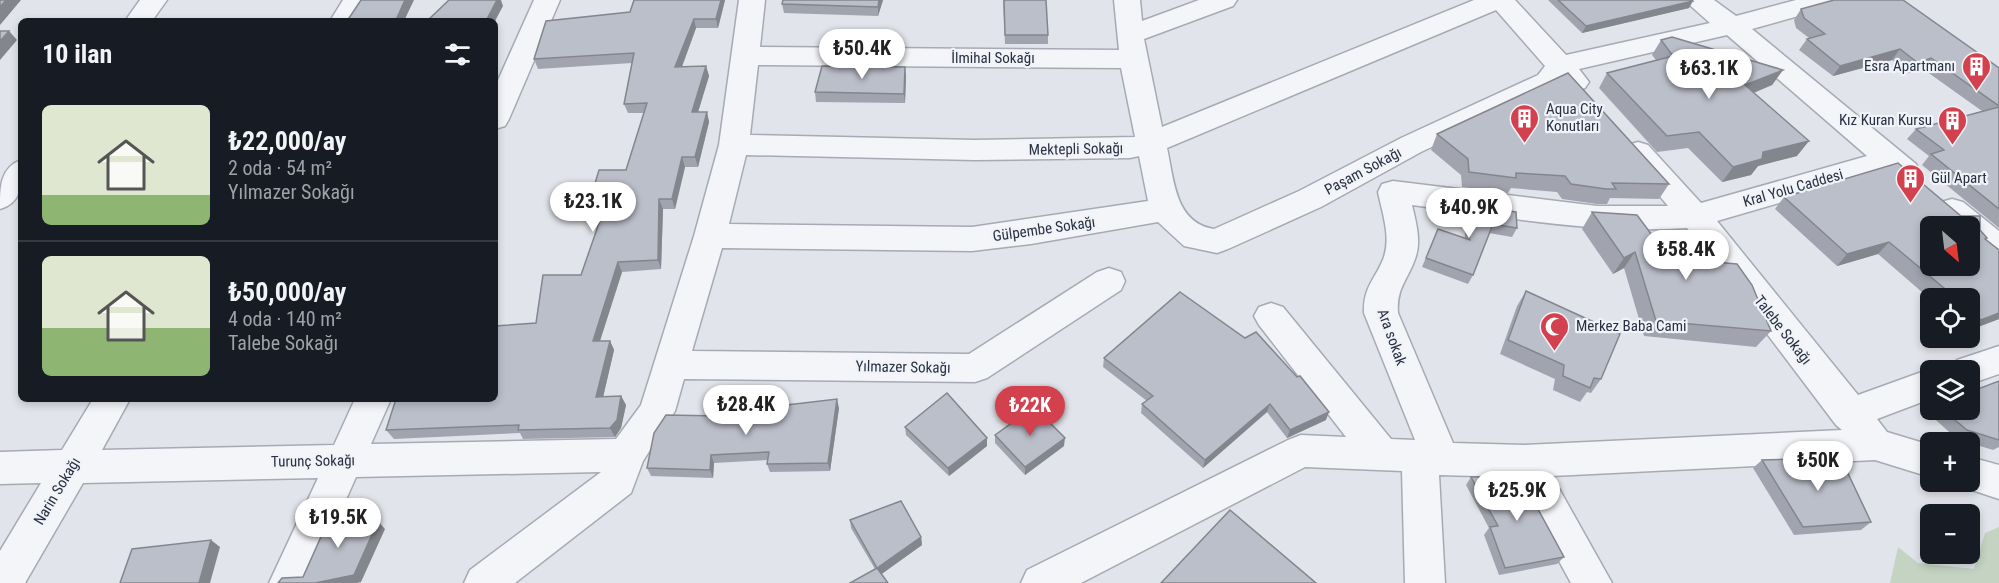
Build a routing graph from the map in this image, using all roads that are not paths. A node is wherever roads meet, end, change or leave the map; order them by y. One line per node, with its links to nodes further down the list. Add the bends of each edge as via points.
1 (154, 0): 10 (street)
2 (356, 0): 11 (street)
3 (547, 0): 17 (street)
4 (752, 0): 14 (street)
5 (1127, 0): 13 (street)
6 (1224, 0): 13 (street)
7 (1499, 0): 15 (street); 19 (street, Mektepli Sokağı)
8 (1697, 0): 12 (street)
9 (1825, 0): 12 (street)
10 (140, 18)
11 (345, 18)
12 (1732, 26): 15 (street); 21 (street)
13 (1132, 46): 14 (street, İlmihal Sokağı); 19 (street)
14 (745, 56): 20 (street)
15 (1560, 65): 16 (street); 22 (street, Paşam Sokağı, via 1548,81)
16 (1592, 100)
17 (498, 112)
18 (1616, 127): 27 (street, Talebe Sokağı)
19 (1151, 143): 20 (street, Mektepli Sokağı, via 1104,150); 26 (street)
20 (734, 145): 28 (street)
21 (1891, 160): 27 (street, Kral Yolu Caddesi); 29 (street)
22 (1365, 170): 24 (street); 26 (street, Paşam Sokağı, via 1217,241 1196,238)
23 (18, 175): 25 (street)
24 (1393, 192): 27 (street, via 1597,216); 42 (street, Ara sokak, via 1402,249 1379,300)
25 (0, 198)
26 (1165, 210): 28 (street, Gülpembe Sokağı, via 972,239)
27 (1695, 216): 38 (street, Talebe Sokağı)
28 (710, 236): 33 (street)
29 (1999, 249)
30 (1109, 281): 33 (street, Yılmazer Sokağı, via 975,368)
31 (1271, 316): 40 (street)
32 (1999, 360): 34 (street)
33 (671, 365): 41 (street, via 657,411)
34 (1980, 366)
35 (1920, 388): 38 (street)
36 (110, 402): 46 (street, Narin Sokağı)
37 (372, 402): 45 (street)
38 (1849, 414): 39 (street, Talebe Sokağı)
39 (1875, 444): 43 (street); 44 (street)
40 (1381, 454): 42 (street); 53 (street, via 1301,451)
41 (626, 455): 45 (street, Turunç Sokağı); 52 (street, via 618,481)
42 (1431, 458): 44 (street); 54 (street)
43 (1920, 458)
44 (1524, 460): 55 (street)
45 (346, 461): 46 (street, Turunç Sokağı); 51 (street)
46 (72, 465): 47 (street, Turunç Sokağı); 50 (street, Narin Sokağı)
47 (0, 468)
48 (1980, 476): 49 (street)
49 (1999, 482)
50 (3, 583)
51 (289, 583)
52 (484, 583)
53 (1041, 583)
54 (1425, 583)
55 (1592, 583)

